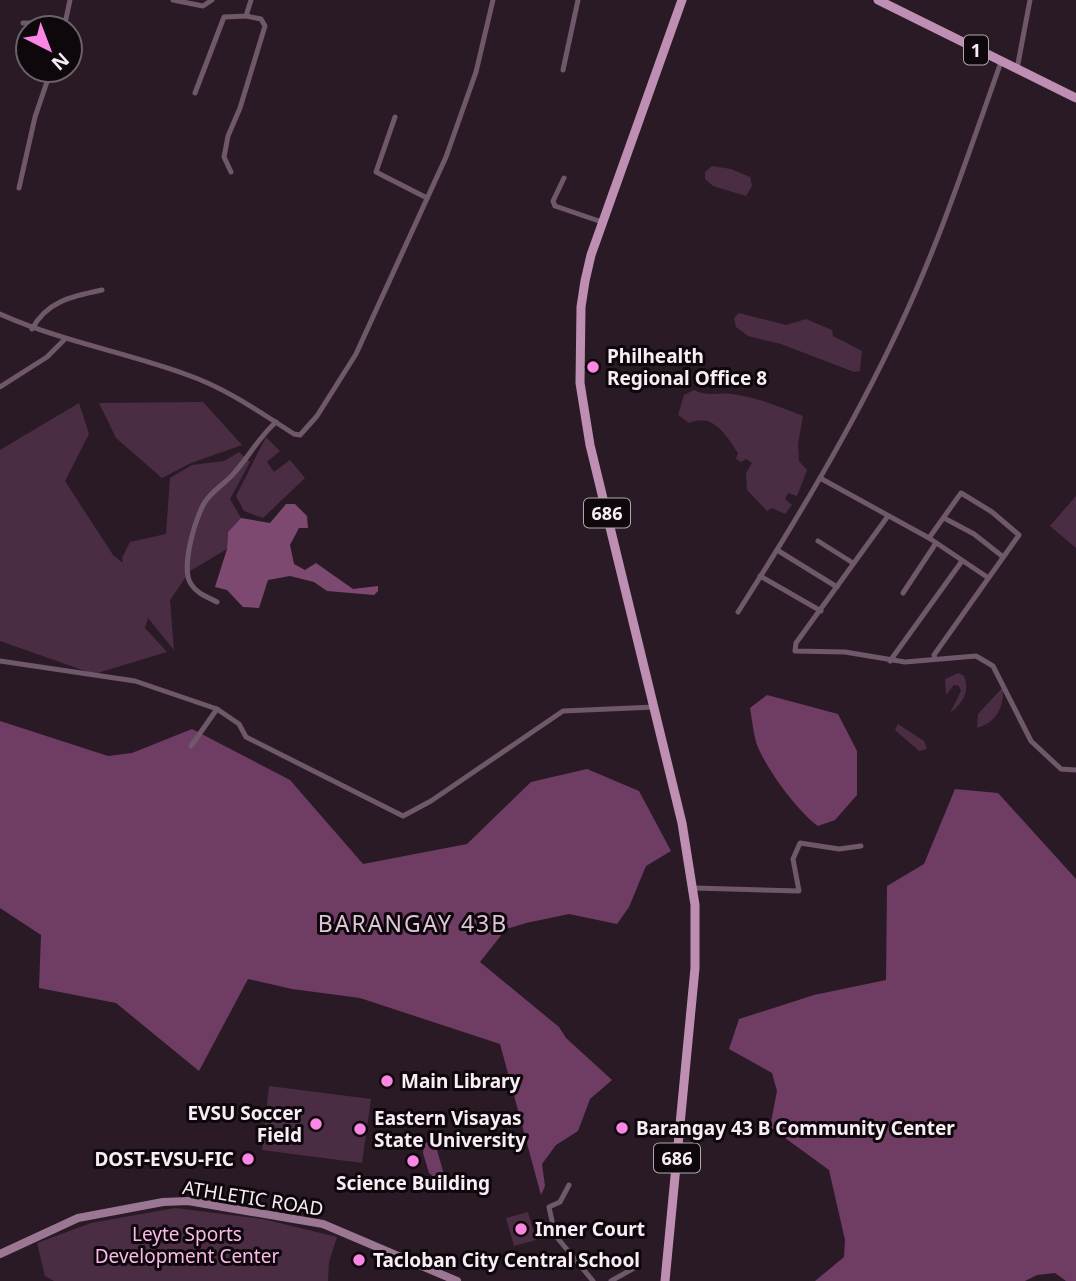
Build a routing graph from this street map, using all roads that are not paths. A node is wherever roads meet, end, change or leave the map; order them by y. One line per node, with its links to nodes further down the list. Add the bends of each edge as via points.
1 (173, 0): 2 (street, via 203,6)
2 (212, 0)
3 (242, 0): 9 (street)
4 (493, 0): 21 (street, via 477,72)
5 (578, 0): 13 (street)
6 (682, 0): 22 (main road, 686)
7 (878, 0): 11 (main road, 1)
8 (1030, 0): 12 (street)
9 (251, 1): 10 (street)
10 (246, 16): 15 (street, via 224,17); 18 (street, via 261,19 265,26 228,136 224,157)
11 (1001, 62): 12 (main road, 1); 29 (street, via 910,302)
12 (1017, 69): 16 (main road, 1)
13 (563, 70)
14 (46, 84): 20 (street)
15 (195, 93)
16 (1076, 98)
17 (395, 117): 21 (street, via 376,172)
18 (231, 172)
19 (564, 178): 22 (street, via 555,206)
20 (19, 188)
21 (427, 198): 28 (street, via 356,354 317,416 300,435)
22 (602, 222): 49 (main road, 686, via 581,302 581,396)
23 (102, 290): 25 (street, via 49,306)
24 (0, 314): 25 (street)
25 (32, 328): 26 (street)
26 (64, 340): 27 (street, via 47,357); 28 (street, via 191,376 238,397)
27 (0, 387)
28 (276, 422): 43 (street, via 199,512 185,567 190,584)
29 (820, 478): 30 (street); 35 (street)
30 (888, 516): 32 (street); 38 (street)
31 (944, 518): 32 (street); 36 (street); 36 (street, via 961,493 992,512 1019,535)
32 (929, 538): 34 (street)
33 (818, 541): 38 (street)
34 (936, 543): 37 (street); 42 (street)
35 (776, 550): 39 (street); 41 (street)
36 (1002, 556): 40 (street)
37 (962, 561): 40 (street); 48 (street)
38 (853, 563): 41 (street)
39 (760, 576): 44 (street); 45 (street)
40 (987, 577): 46 (street)
41 (837, 587): 44 (street)
42 (903, 593)
43 (218, 601)
44 (821, 611): 48 (street, via 795,650 845,652)
45 (738, 612)
46 (935, 659): 48 (street); 52 (street, via 967,655 990,663 1031,741 1061,769)
47 (0, 661): 50 (street, via 135,681)
48 (890, 661)
49 (655, 707): 50 (street, via 563,711 403,816 246,737 239,724); 54 (main road, 686)
50 (217, 709): 51 (street)
51 (191, 746)
52 (1076, 769)
53 (861, 846): 54 (street, via 839,849 800,844 793,859 799,891)
54 (694, 888): 61 (main road, 686, via 695,968)
55 (569, 1185): 59 (street, via 560,1202 548,1209 553,1228)
56 (0, 1254): 58 (street, ATHLETIC ROAD, via 78,1218 188,1201 323,1224)
57 (636, 1267): 60 (street)
58 (457, 1281)
59 (593, 1281)
60 (611, 1281)
61 (665, 1281)

